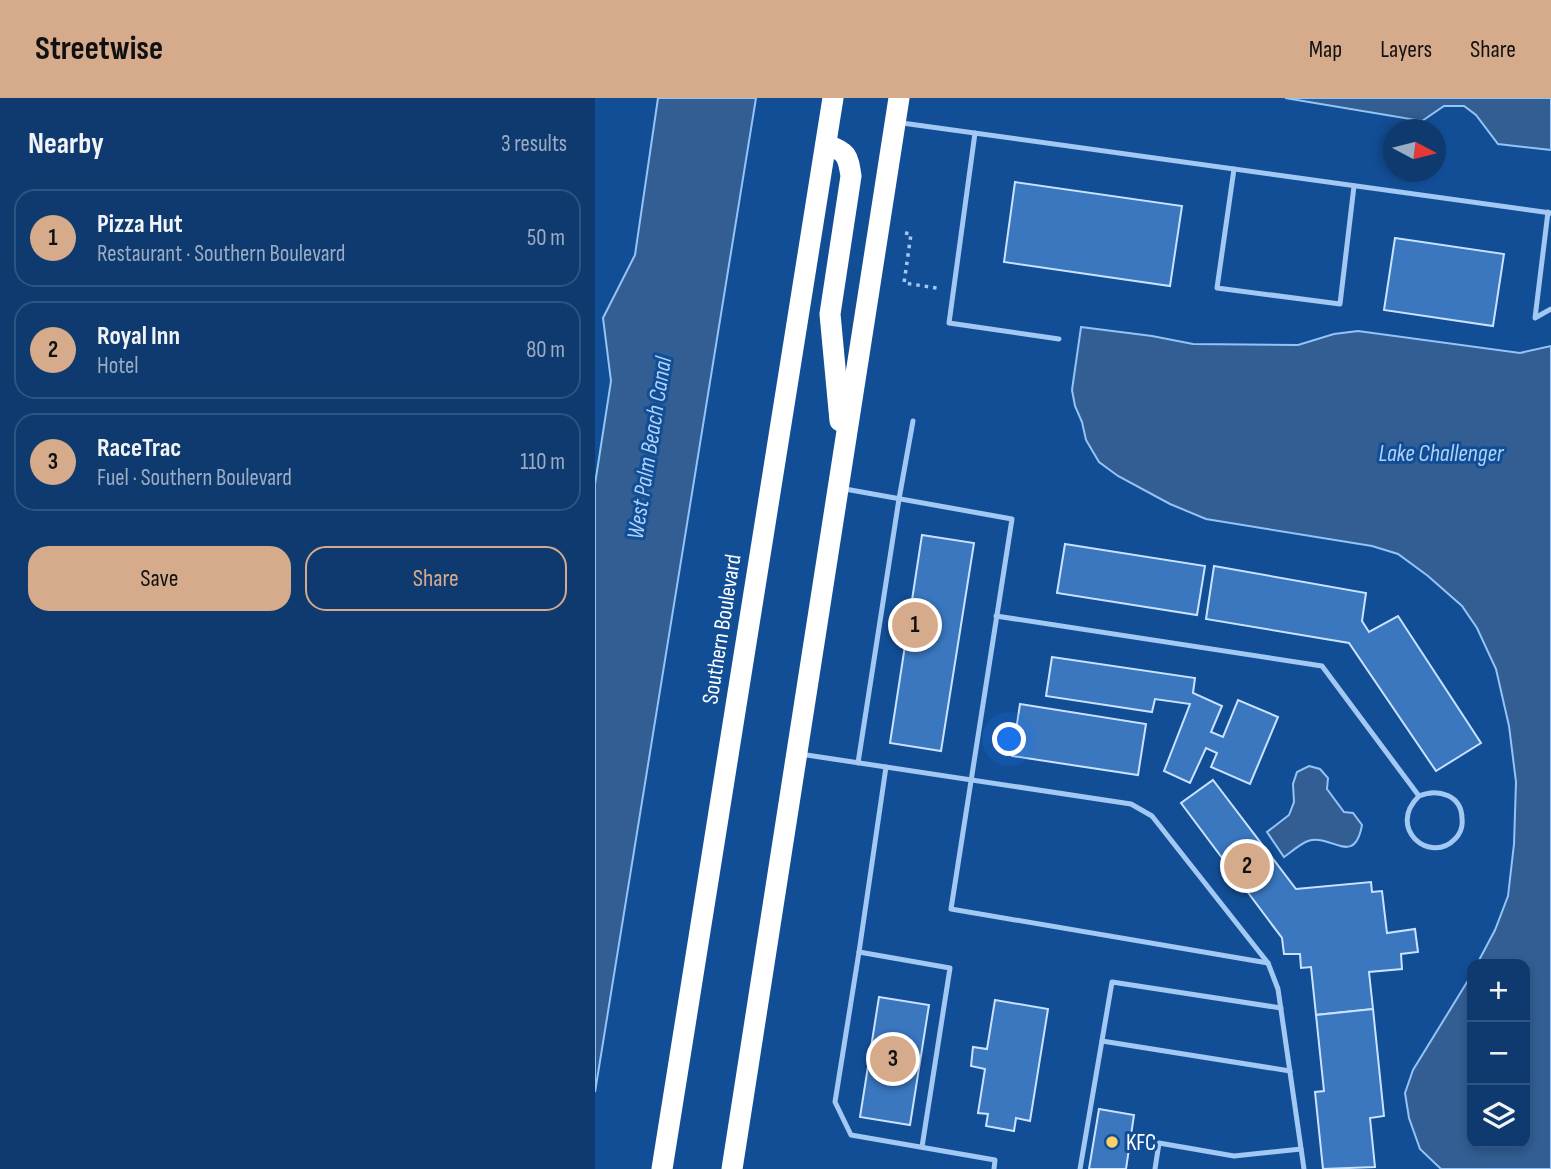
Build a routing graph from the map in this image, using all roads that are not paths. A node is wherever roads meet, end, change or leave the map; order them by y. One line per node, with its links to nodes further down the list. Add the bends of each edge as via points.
1 (833, 98): 6 (highway, Southern Boulevard)
2 (883, 98): 4 (highway)
3 (899, 98): 4 (highway)
4 (895, 122): 5 (lane); 13 (highway)
5 (975, 134): 7 (lane); 11 (lane, via 949,323)
6 (826, 145): 13 (highway, via 848,158 851,176 830,314); 29 (highway, Southern Boulevard)
7 (1234, 169): 8 (lane); 8 (lane, via 1217,288 1340,304)
8 (1354, 186): 9 (lane)
9 (1550, 212): 10 (lane, via 1535,318)
10 (1551, 309)
11 (1059, 339)
12 (913, 421): 15 (lane)
13 (843, 454): 14 (highway)
14 (838, 488): 15 (lane); 17 (highway)
15 (899, 499): 16 (lane, via 1011,519); 18 (lane)
16 (996, 617): 20 (lane); 21 (lane, via 1322,666)
17 (797, 754): 18 (lane); 30 (highway)
18 (858, 763): 19 (lane)
19 (886, 767): 20 (lane); 22 (lane)
20 (970, 780): 23 (lane, via 1132,804 1152,816); 23 (lane, via 951,909)
21 (1419, 796): 21 (lane, via 1437,792 1455,800 1463,817 1451,843 1432,848 1409,832 1408,812)
22 (859, 952): 27 (lane, via 835,1101 851,1135); 27 (lane, via 950,968)
23 (1268, 963): 24 (lane)
24 (1281, 1008): 25 (lane, via 1112,982); 26 (lane)
25 (1102, 1041): 26 (lane); 32 (lane)
26 (1290, 1071): 28 (lane)
27 (922, 1147): 31 (lane, via 995,1160)
28 (1301, 1149): 33 (lane, via 1234,1156 1159,1143); 34 (lane)
29 (661, 1169)
30 (732, 1169)
31 (994, 1169)
32 (1080, 1169)
33 (1155, 1169)
34 (1304, 1169)

